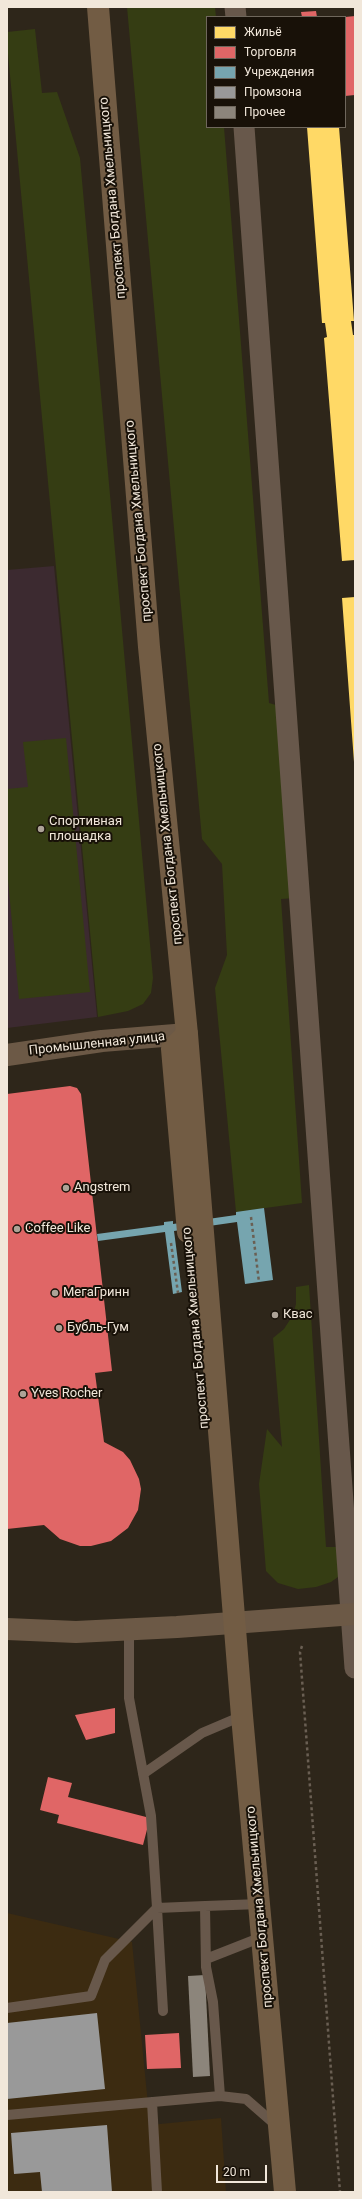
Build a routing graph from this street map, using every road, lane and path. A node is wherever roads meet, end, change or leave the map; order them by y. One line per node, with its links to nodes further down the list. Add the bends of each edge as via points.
1 (98, 7): 3 (main road, проспект Богдана Хмельницкого, via 149,647)
2 (244, 128): 9 (street)
3 (187, 1034): 4 (street, Промышленная улица); 10 (main road, проспект Богдана Хмельницкого)
4 (7, 1054)
5 (251, 1217): 7 (path)
6 (170, 1235): 8 (path)
7 (259, 1282)
8 (178, 1293)
9 (353, 1614): 10 (street); 14 (street)
10 (234, 1621): 11 (street, via 177,1627); 15 (main road, проспект Богдана Хмельницкого)
11 (129, 1628): 12 (street, via 76,1632); 16 (lane, via 129,1698)
12 (7, 1629)
13 (302, 1646): 30 (path, via 300,1652)
14 (355, 1668)
15 (242, 1716): 16 (lane, via 202,1733); 17 (main road, проспект Богдана Хмельницкого)
16 (143, 1774): 19 (lane, via 151,1816)
17 (260, 1904): 18 (lane); 20 (main road, проспект Богдана Хмельницкого)
18 (205, 1906): 19 (lane); 21 (lane)
19 (157, 1908): 22 (lane, via 105,1960 91,1996); 23 (lane)
20 (262, 1937): 21 (lane); 27 (main road, проспект Богдана Хмельницкого)
21 (206, 1959): 24 (lane, via 213,2002)
22 (7, 2008)
23 (163, 2011)
24 (220, 2096): 25 (lane); 27 (lane, via 246,2099)
25 (152, 2102): 26 (lane); 28 (lane)
26 (7, 2116)
27 (279, 2128): 29 (main road, проспект Богдана Хмельницкого)
28 (157, 2192)
29 (285, 2192)
30 (340, 2192)

